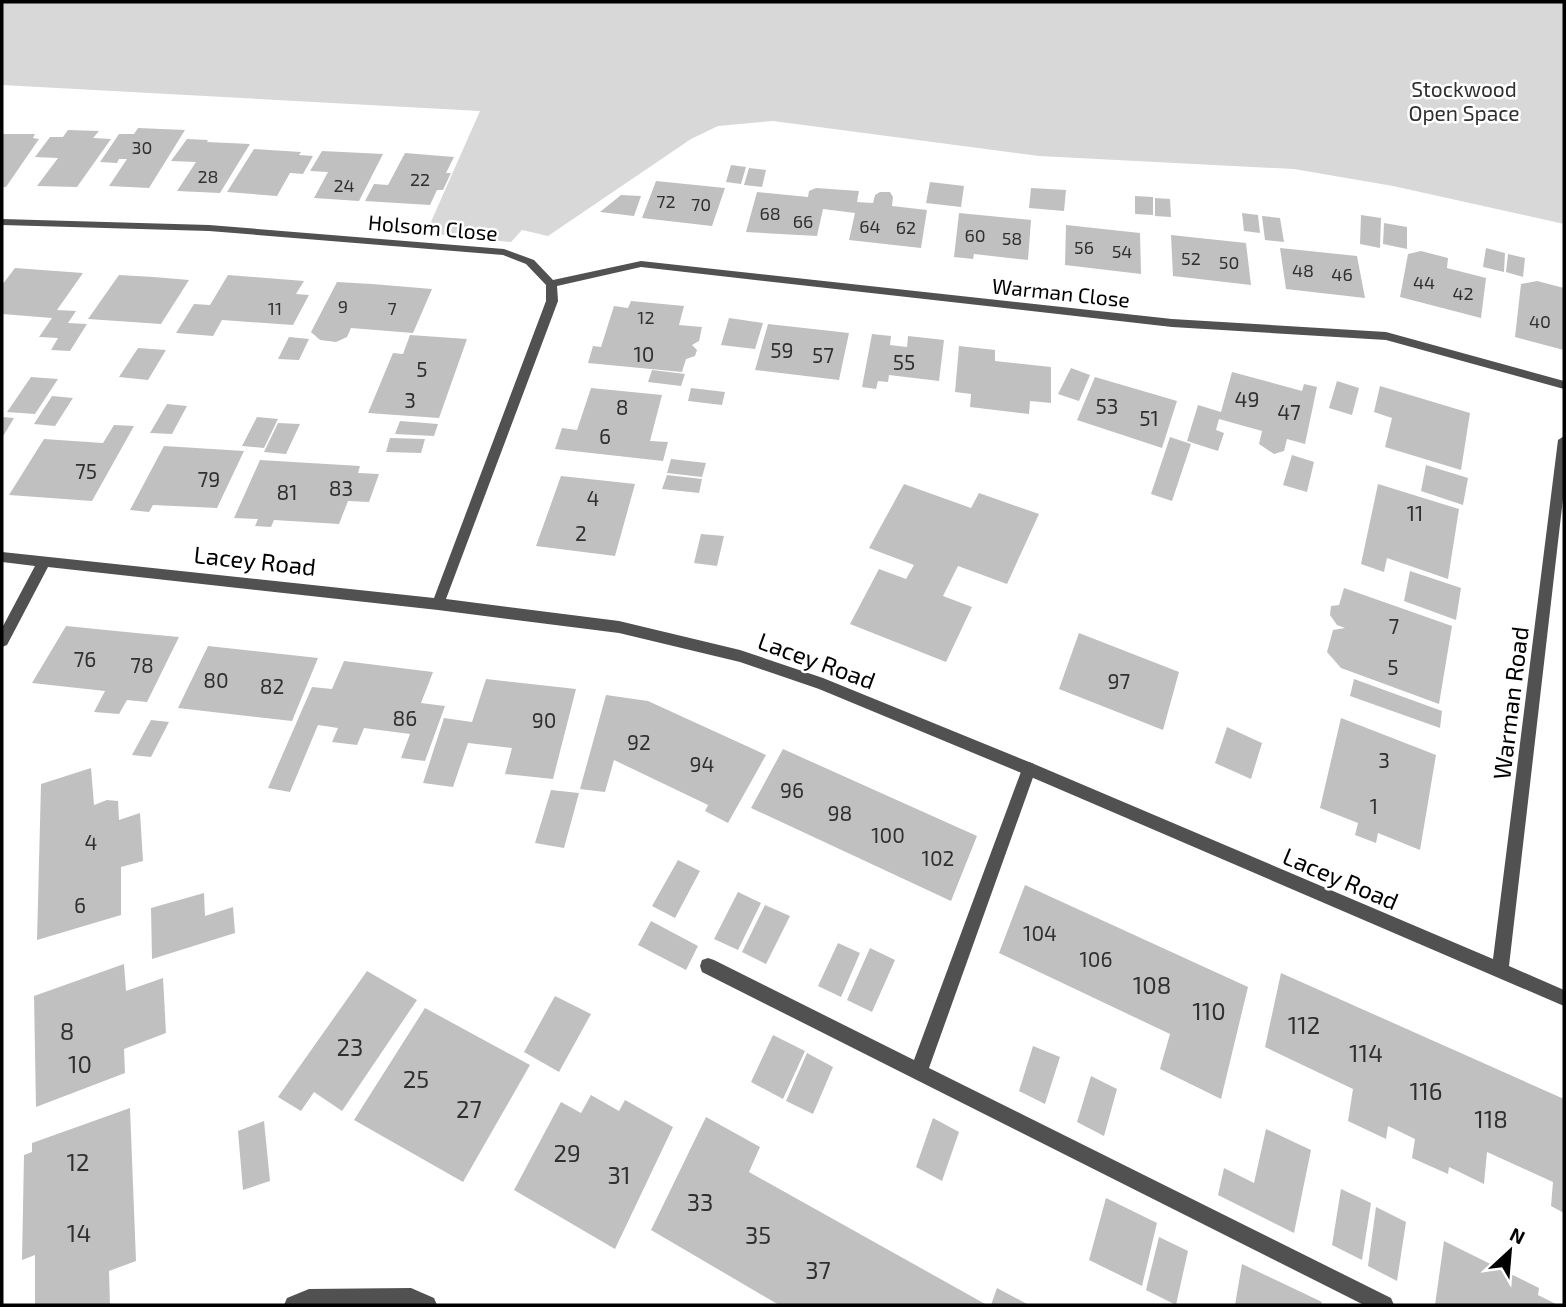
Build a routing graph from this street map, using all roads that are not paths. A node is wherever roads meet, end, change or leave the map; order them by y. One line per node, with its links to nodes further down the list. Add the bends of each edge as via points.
1 (2, 222): 2 (street, Holsom Close, via 209,228 504,252 530,262)
2 (551, 284): 3 (street, Warman Close, via 641,264 1172,323 1385,336); 7 (street, via 551,301)
3 (1564, 385)
4 (1564, 440): 11 (street, Warman Road)
5 (2, 557): 6 (street, Lacey Road)
6 (45, 560): 7 (street, Lacey Road); 8 (street)
7 (438, 604): 9 (street, Lacey Road, via 619,627 704,646 822,684)
8 (2, 640)
9 (1029, 769): 11 (street, Lacey Road); 13 (street)
10 (708, 966): 13 (street)
11 (1500, 971): 12 (street, Lacey Road)
12 (1564, 998)
13 (919, 1071): 16 (street)
14 (294, 1305): 15 (street, via 309,1299 411,1298)
15 (427, 1305)
16 (1384, 1305)

